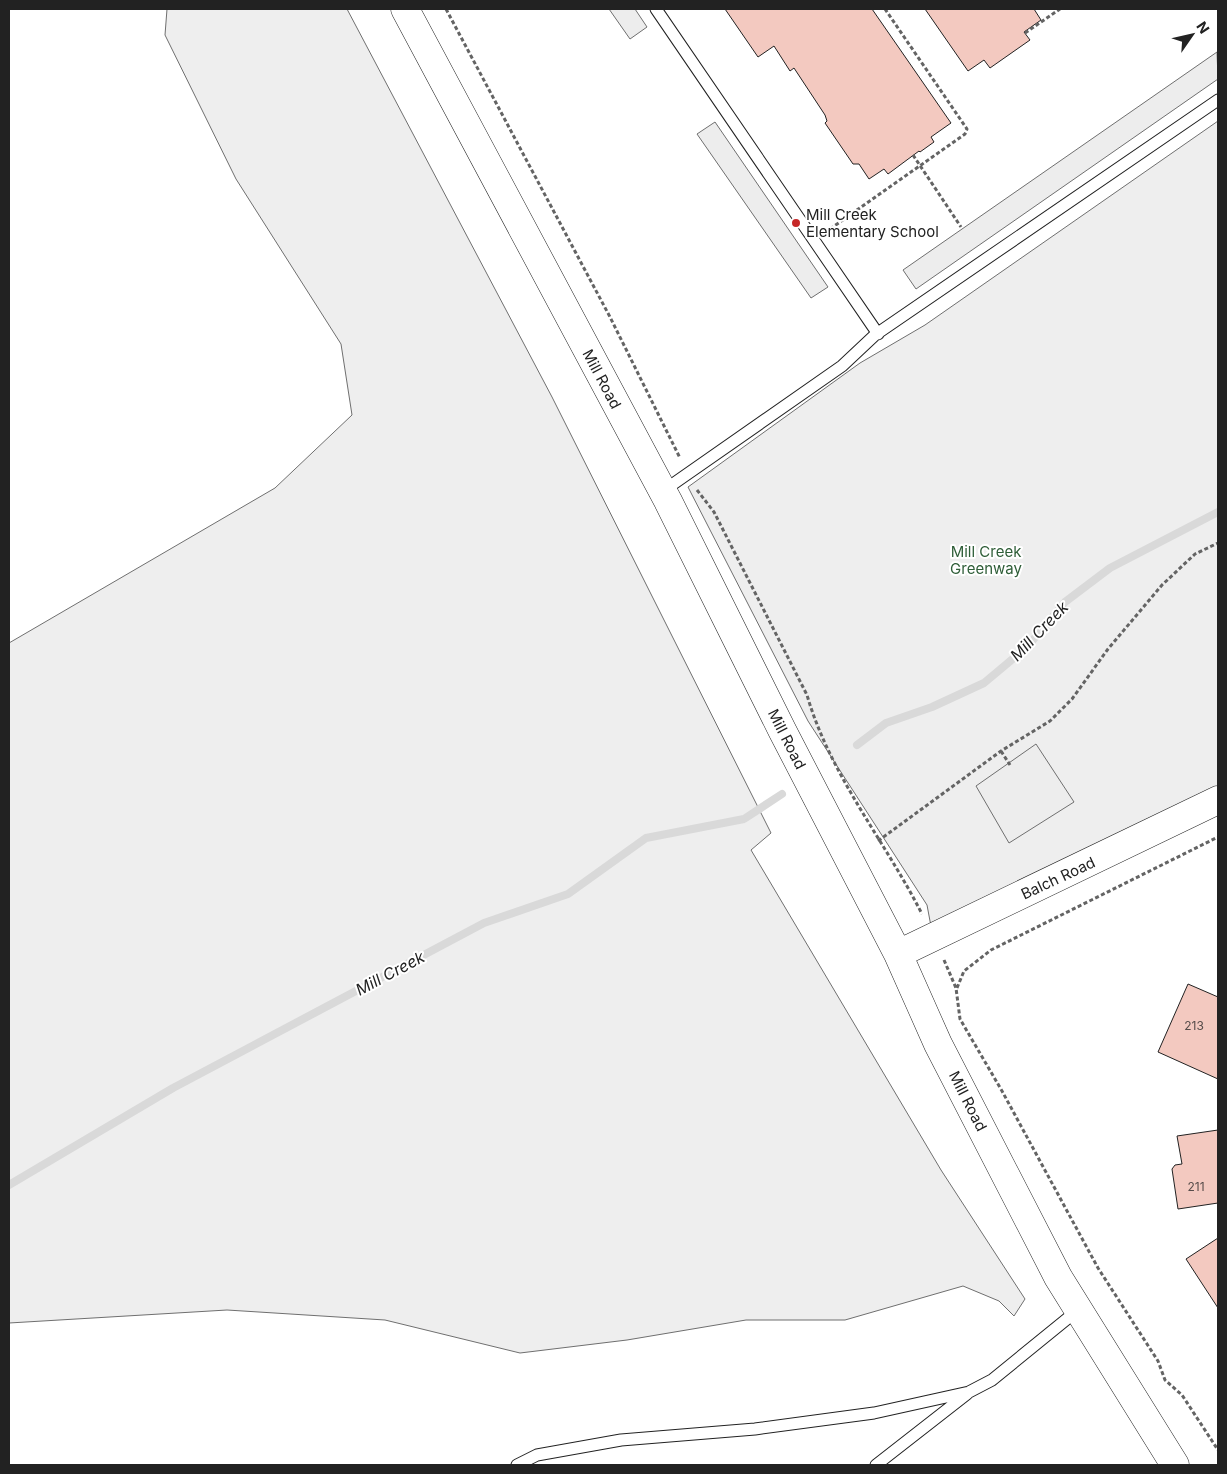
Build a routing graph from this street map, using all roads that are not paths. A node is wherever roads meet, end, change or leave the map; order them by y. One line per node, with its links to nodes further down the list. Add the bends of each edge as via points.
1 (405, 9): 5 (street, Mill Road)
2 (656, 9): 4 (lane)
3 (1218, 100): 4 (lane)
4 (878, 334): 5 (lane, via 842,366)
5 (663, 491): 7 (street, Mill Road)
6 (1218, 800): 7 (street, Balch Road)
7 (898, 954): 8 (street, Mill Road, via 938,1044)
8 (1078, 1310): 9 (lane, via 992,1380); 12 (street, Mill Road)
9 (969, 1392): 10 (lane, via 865,1414 755,1429 621,1440 537,1455); 11 (lane)
10 (517, 1465)
11 (876, 1465)
12 (1174, 1465)

